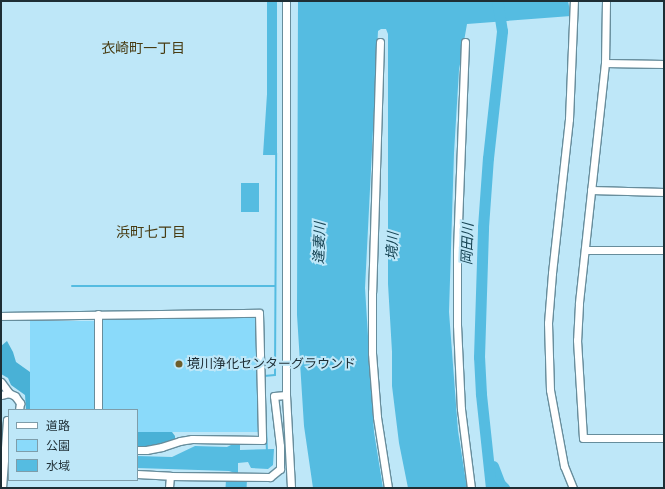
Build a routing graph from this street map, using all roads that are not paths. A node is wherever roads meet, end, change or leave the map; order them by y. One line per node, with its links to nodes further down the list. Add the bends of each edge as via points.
1 (286, 1): 17 (street)
2 (574, 1): 32 (street, via 569,119 548,323 550,390 564,466)
3 (606, 1): 6 (street)
4 (380, 42): 30 (street, via 372,353 377,417)
5 (465, 42): 31 (street, via 457,251 457,325 461,409)
6 (605, 63): 7 (street); 8 (street)
7 (664, 64)
8 (591, 190): 9 (street); 10 (street)
9 (664, 192)
10 (585, 250): 11 (street); 21 (street, via 577,340 583,438)
11 (664, 250)
12 (98, 314): 13 (street); 19 (street); 23 (street, via 258,313 262,440 192,438 162,447)
13 (1, 316)
14 (1, 382): 15 (street)
15 (9, 393): 16 (street); 18 (street, via 20,403)
16 (1, 395)
17 (286, 395): 26 (street, via 274,396 280,469 270,477); 29 (street)
18 (19, 409)
19 (98, 409)
20 (6, 419): 22 (street)
21 (664, 438)
22 (7, 445): 24 (street)
23 (138, 450)
24 (4, 468): 27 (street)
25 (138, 474): 26 (street)
26 (170, 476): 28 (street)
27 (2, 488)
28 (169, 488)
29 (291, 488)
30 (388, 488)
31 (471, 488)
32 (573, 488)

